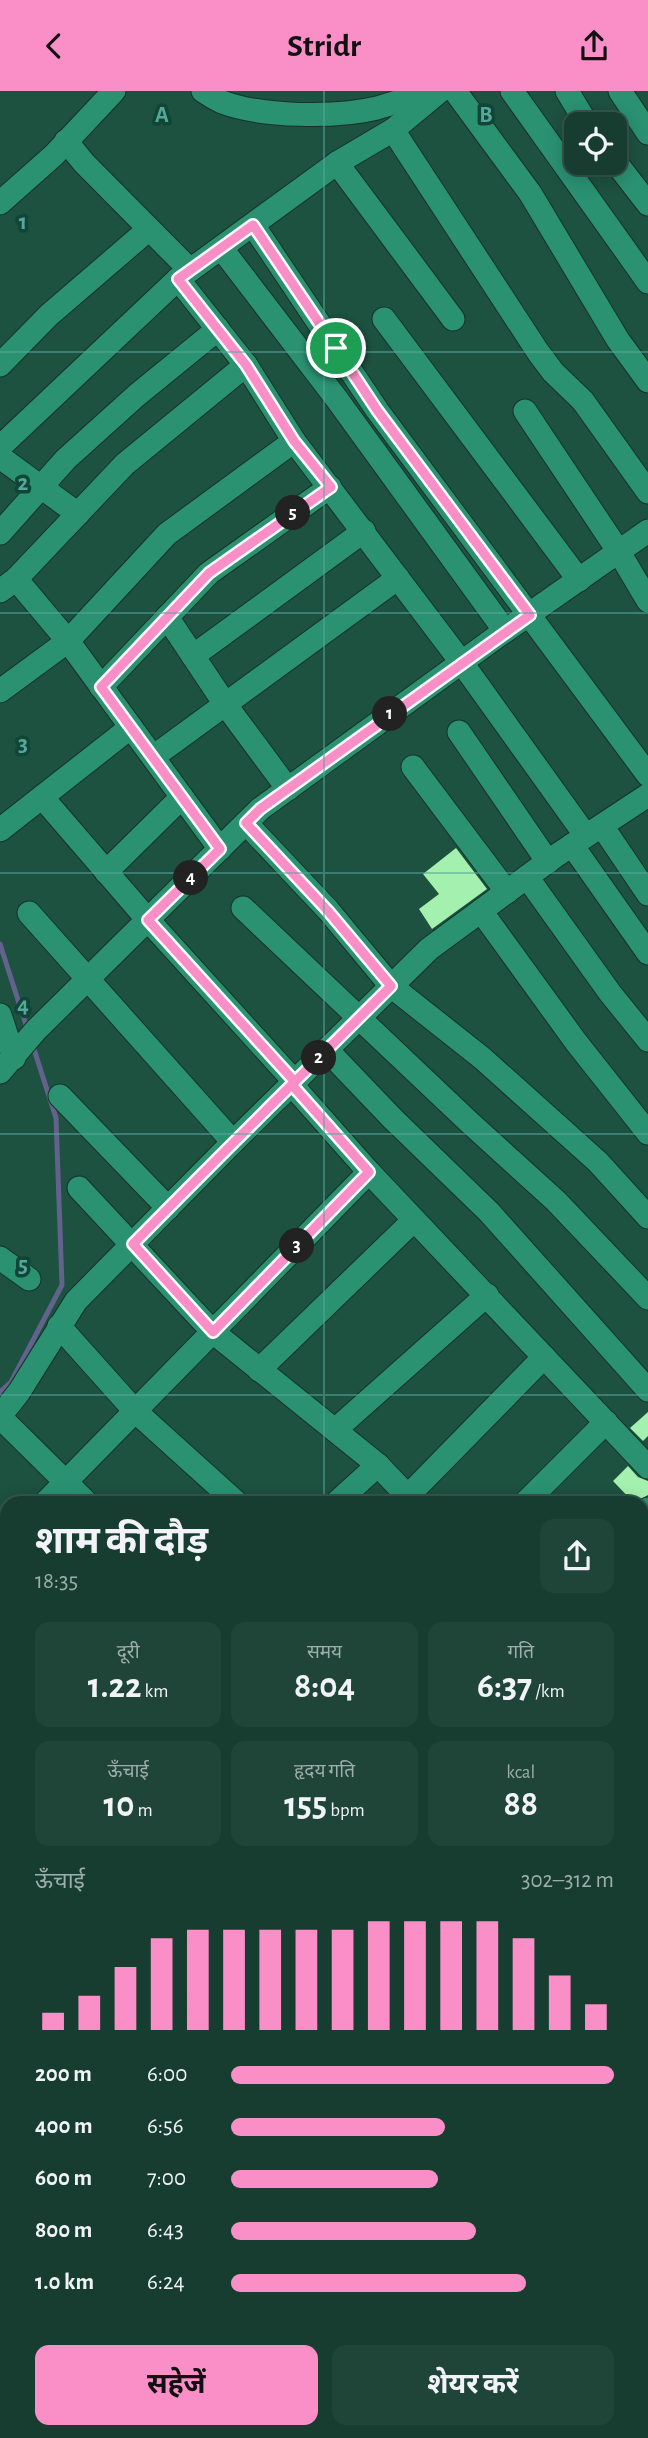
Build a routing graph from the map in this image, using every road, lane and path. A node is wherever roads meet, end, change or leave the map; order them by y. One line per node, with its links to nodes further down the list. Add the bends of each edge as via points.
1 (114, 91): 12 (street)
2 (203, 91): 3 (street, via 242,107 339,114)
3 (429, 91)
4 (440, 91): 10 (street)
5 (455, 91): 27 (street, via 530,193 618,340)
6 (512, 91): 21 (street)
7 (567, 91): 9 (street)
8 (620, 91): 11 (street)
9 (580, 112)
10 (393, 130): 13 (street); 34 (street, via 538,352 583,401)
11 (648, 133)
12 (66, 141): 15 (street); 18 (street)
13 (337, 163): 17 (street); 23 (street)
14 (626, 175): 16 (street)
15 (0, 203)
16 (648, 204)
17 (253, 225): 19 (street); 44 (street, via 377,410)
18 (149, 229): 20 (street); 25 (street)
19 (222, 249): 20 (street); 46 (street)
20 (184, 274): 24 (street); 30 (street)
21 (648, 282)
22 (384, 319): 41 (street)
23 (453, 319)
24 (218, 329): 26 (street); 32 (street, via 137,395)
25 (0, 365)
26 (246, 365): 29 (street); 35 (street, via 125,464)
27 (648, 381)
28 (525, 411): 39 (street)
29 (294, 441): 33 (street); 47 (street, via 167,534)
30 (0, 447)
31 (0, 457): 32 (street)
32 (42, 486): 35 (street); 38 (street)
33 (331, 487): 36 (street); 45 (street, via 209,573)
34 (648, 492)
35 (78, 514): 42 (street)
36 (363, 531): 40 (street); 48 (street)
37 (648, 531): 39 (street)
38 (0, 533)
39 (619, 552): 41 (street); 43 (street)
40 (398, 578): 49 (street); 52 (street)
41 (579, 580): 44 (street)
42 (8, 585): 47 (street)
43 (648, 601)
44 (530, 615): 46 (street); 57 (street)
45 (167, 617): 48 (street); 50 (street)
46 (505, 631): 49 (street)
47 (68, 641): 50 (street); 51 (street)
48 (193, 656): 52 (street)
49 (462, 663): 58 (street); 64 (street)
50 (101, 687): 53 (street)
51 (0, 691)
52 (225, 704): 55 (street); 58 (street)
53 (131, 727): 55 (street); 60 (street)
54 (459, 732): 66 (street)
55 (153, 757): 61 (street)
56 (413, 767): 69 (street)
57 (648, 775)
58 (288, 789): 62 (street)
59 (648, 795): 64 (street)
60 (42, 797): 63 (street); 67 (street)
61 (182, 797): 65 (street); 67 (street)
62 (246, 823): 65 (street); 77 (street)
63 (0, 830)
64 (586, 836): 66 (street); 70 (street); 75 (street)
65 (220, 849): 74 (street)
66 (548, 862): 68 (street)
67 (106, 872): 74 (street)
68 (527, 877): 69 (street); 80 (street)
69 (507, 892): 72 (street)
70 (648, 894)
71 (243, 908): 79 (street)
72 (481, 911): 77 (street, via 429,949); 85 (street)
73 (29, 913): 76 (street)
74 (148, 920): 76 (street); 83 (street)
75 (648, 953)
76 (88, 980): 82 (street); 86 (street)
77 (391, 986): 79 (street); 90 (street, via 482,1058 598,1162)
78 (0, 1015): 82 (street)
79 (359, 1018): 81 (street); 96 (street, via 556,1201)
80 (648, 1040)
81 (327, 1050): 83 (street); 101 (street, via 489,1212)
82 (11, 1059)
83 (295, 1082): 86 (street); 87 (street, via 292,1085)
84 (60, 1096): 89 (street)
85 (648, 1133)
86 (233, 1142): 89 (street)
87 (369, 1172): 91 (street); 98 (street)
88 (79, 1188): 92 (street)
89 (168, 1208): 92 (street)
90 (648, 1217)
91 (414, 1220): 95 (street); 100 (street)
92 (133, 1244): 97 (street, via 76,1301); 98 (street)
93 (0, 1258): 94 (street)
94 (29, 1279)
95 (487, 1295): 99 (street); 105 (street)
96 (648, 1298)
97 (59, 1326): 102 (street); 103 (street)
98 (213, 1332): 100 (street); 102 (street)
99 (544, 1357): 104 (street); 114 (street)
100 (259, 1370): 105 (street)
101 (648, 1390)
102 (135, 1411): 108 (street); 111 (street)
103 (0, 1416): 108 (street)
104 (606, 1422): 107 (street); 115 (street)
105 (335, 1430): 106 (street)
106 (378, 1465): 112 (street); 113 (street)
107 (648, 1467)
108 (65, 1483): 109 (street); 110 (street)
109 (52, 1496)
110 (79, 1496)
111 (229, 1496)
112 (344, 1496)
113 (404, 1496)
114 (413, 1496)
115 (532, 1496)

